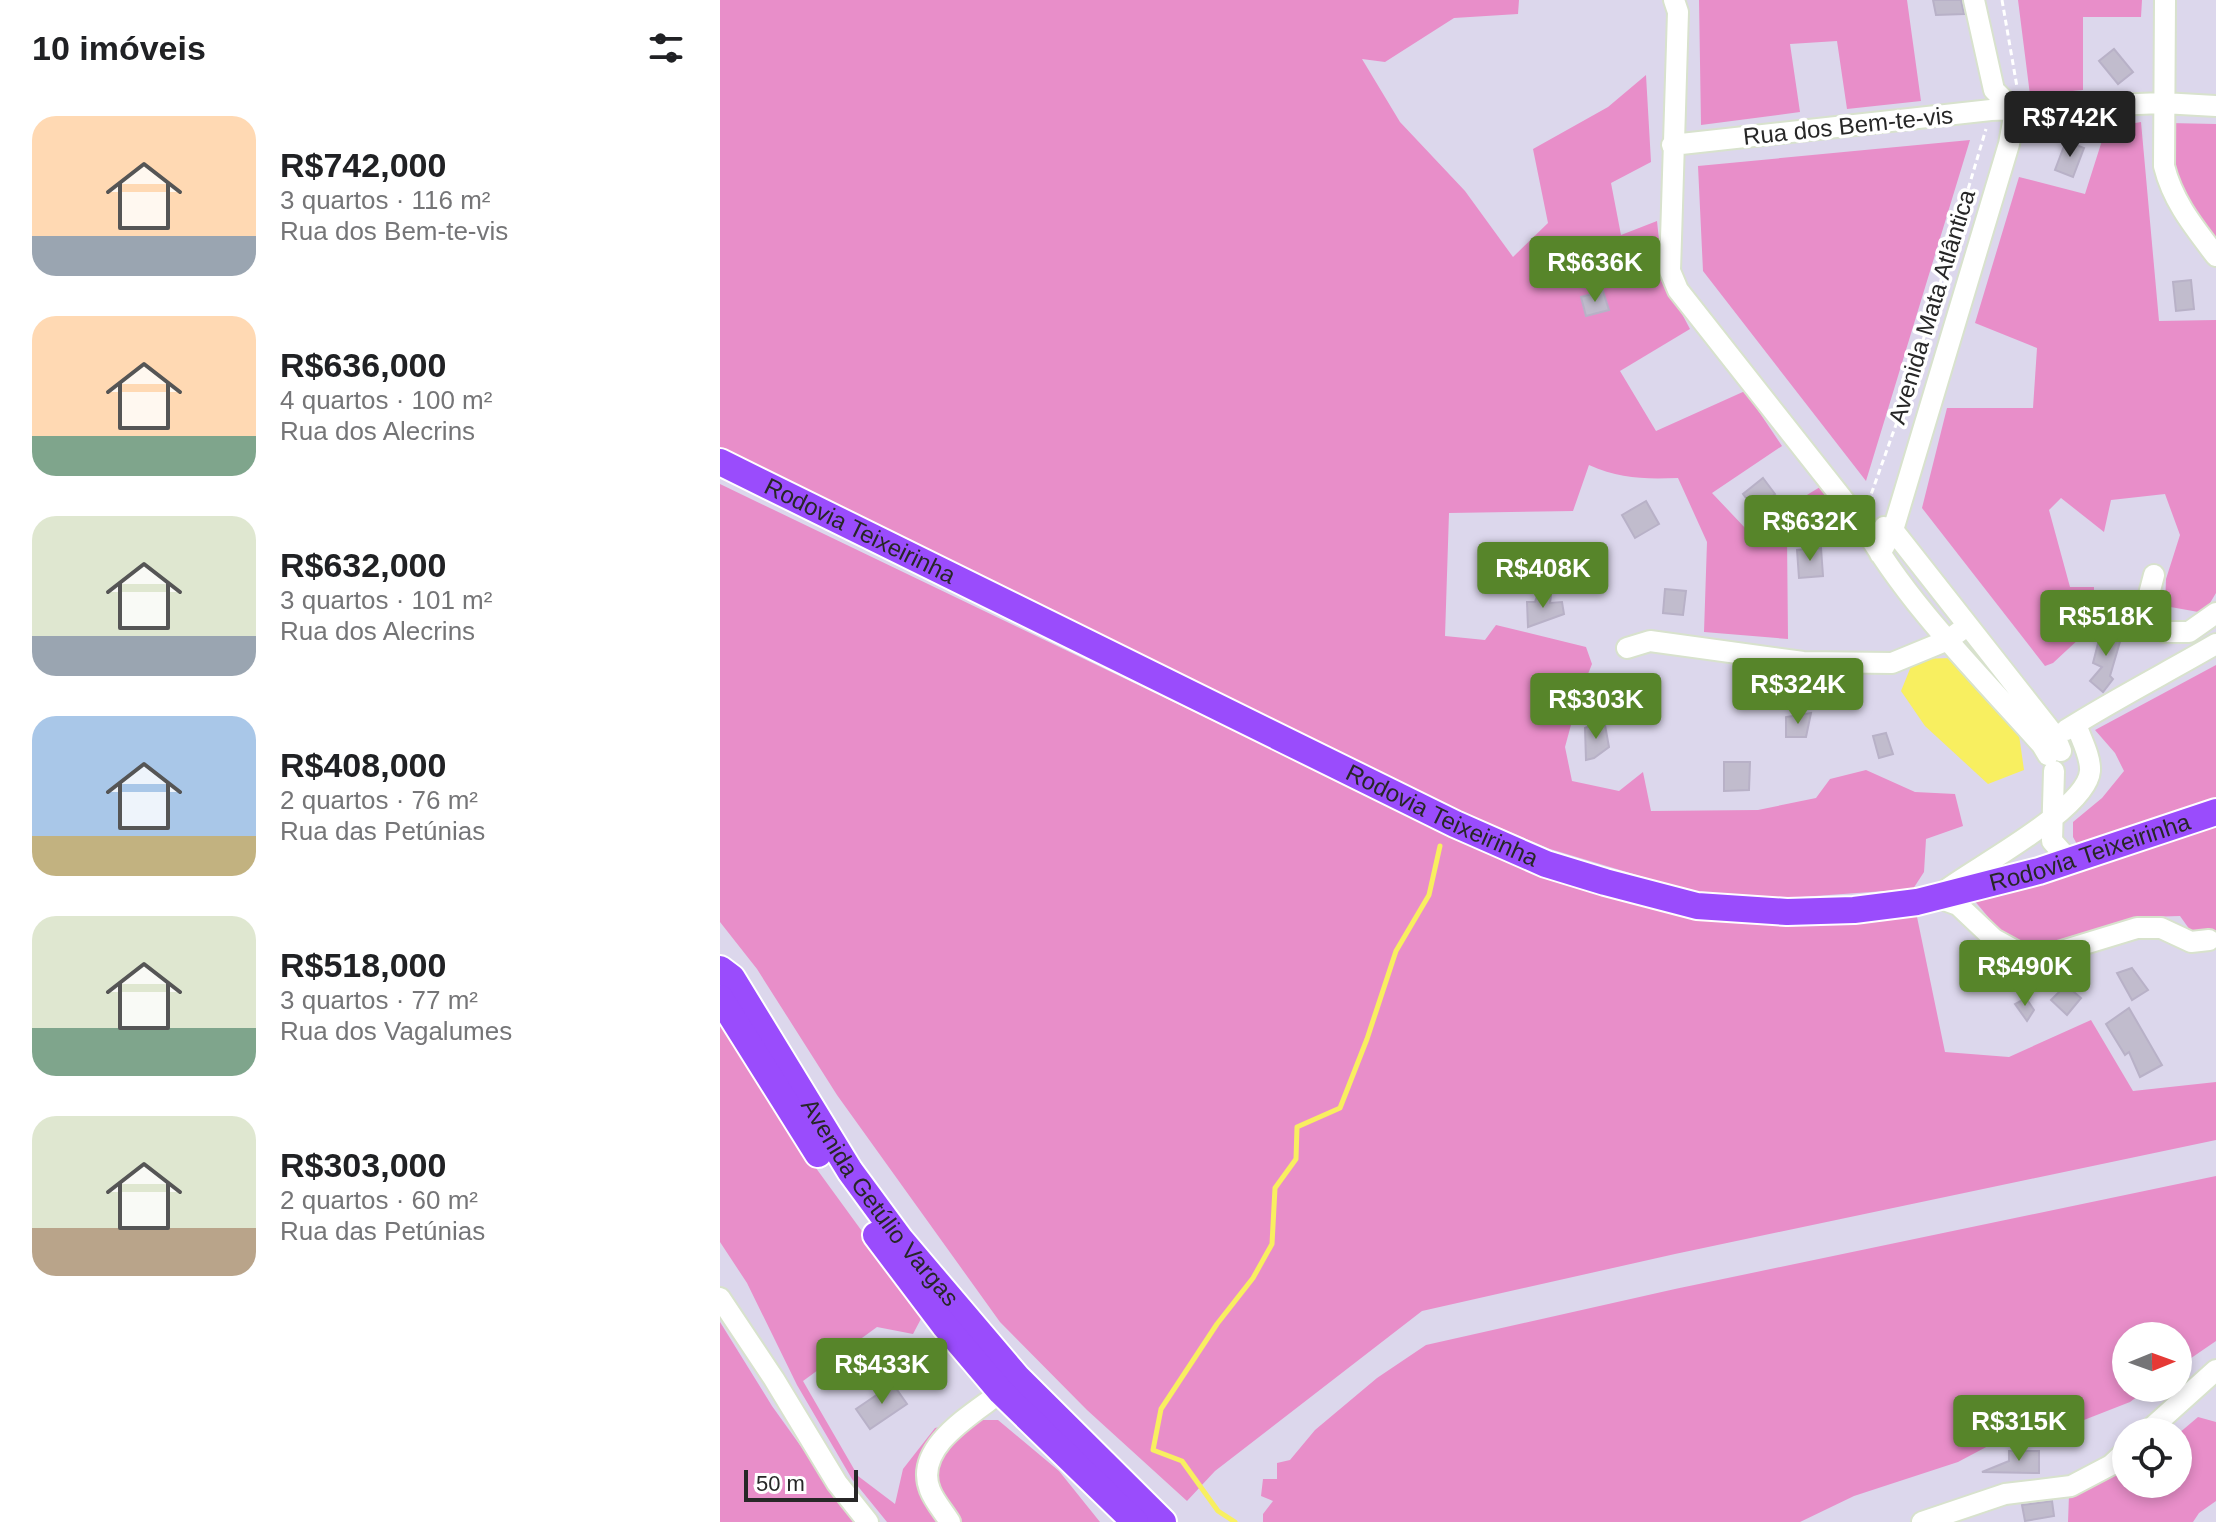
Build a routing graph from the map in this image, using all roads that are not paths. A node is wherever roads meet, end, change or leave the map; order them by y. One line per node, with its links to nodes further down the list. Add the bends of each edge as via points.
1 (1674, 0): 7 (street, via 1678,12)
2 (1974, 0): 6 (street, via 1994,90)
3 (2165, 0): 4 (street)
4 (2163, 103): 5 (street, Rua dos Bem-te-vis); 6 (street, Rua dos Bem-te-vis); 8 (street, via 2169,186)
5 (2216, 106)
6 (2015, 111): 7 (street, Rua dos Bem-te-vis); 11 (street, Avenida Mata Atlântica)
7 (1672, 145): 10 (street, via 1670,271 1678,290)
8 (2216, 256)
9 (727, 467): 24 (main road, Rodovia Teixeirinha, via 1546,864 1697,906 1854,910)
10 (1861, 522): 11 (street); 12 (street)
11 (1893, 530): 12 (street, Avenida Mata Atlântica); 15 (street)
12 (1880, 554): 16 (street)
13 (2154, 575): 14 (street, via 2148,616 2165,632 2189,632)
14 (2216, 613)
15 (1967, 626): 16 (street); 20 (street)
16 (1948, 640): 18 (street, via 1892,663 1803,662 1650,641); 20 (street)
17 (2216, 644): 19 (street)
18 (1627, 648)
19 (2076, 724): 20 (street); 22 (street, via 2090,773)
20 (2054, 759): 22 (street)
21 (2216, 812): 23 (main road, Rodovia Teixeirinha)
22 (2053, 820): 23 (street, via 2052,841); 24 (street)
23 (2069, 860): 24 (main road, Rodovia Teixeirinha)
24 (1936, 897): 25 (street, via 1958,905 1994,939 2025,956 2041,957 2137,928 2161,928 2191,942)
25 (2209, 940)
26 (720, 969): 36 (main road, Avenida Getúlio Vargas, via 732,978 850,1171 900,1239 1017,1377)
27 (720, 998): 30 (main road, Avenida Getúlio Vargas, via 837,1184)
28 (720, 1298): 33 (street, via 837,1483)
29 (2216, 1370): 31 (street)
30 (1001, 1392): 34 (street, via 950,1431 929,1458 929,1489); 35 (main road, Avenida Getúlio Vargas)
31 (2163, 1418)
32 (2112, 1464): 37 (street, via 2071,1486 2005,1494)
33 (868, 1522)
34 (950, 1522)
35 (1135, 1522)
36 (1163, 1522)
37 (1922, 1522)

